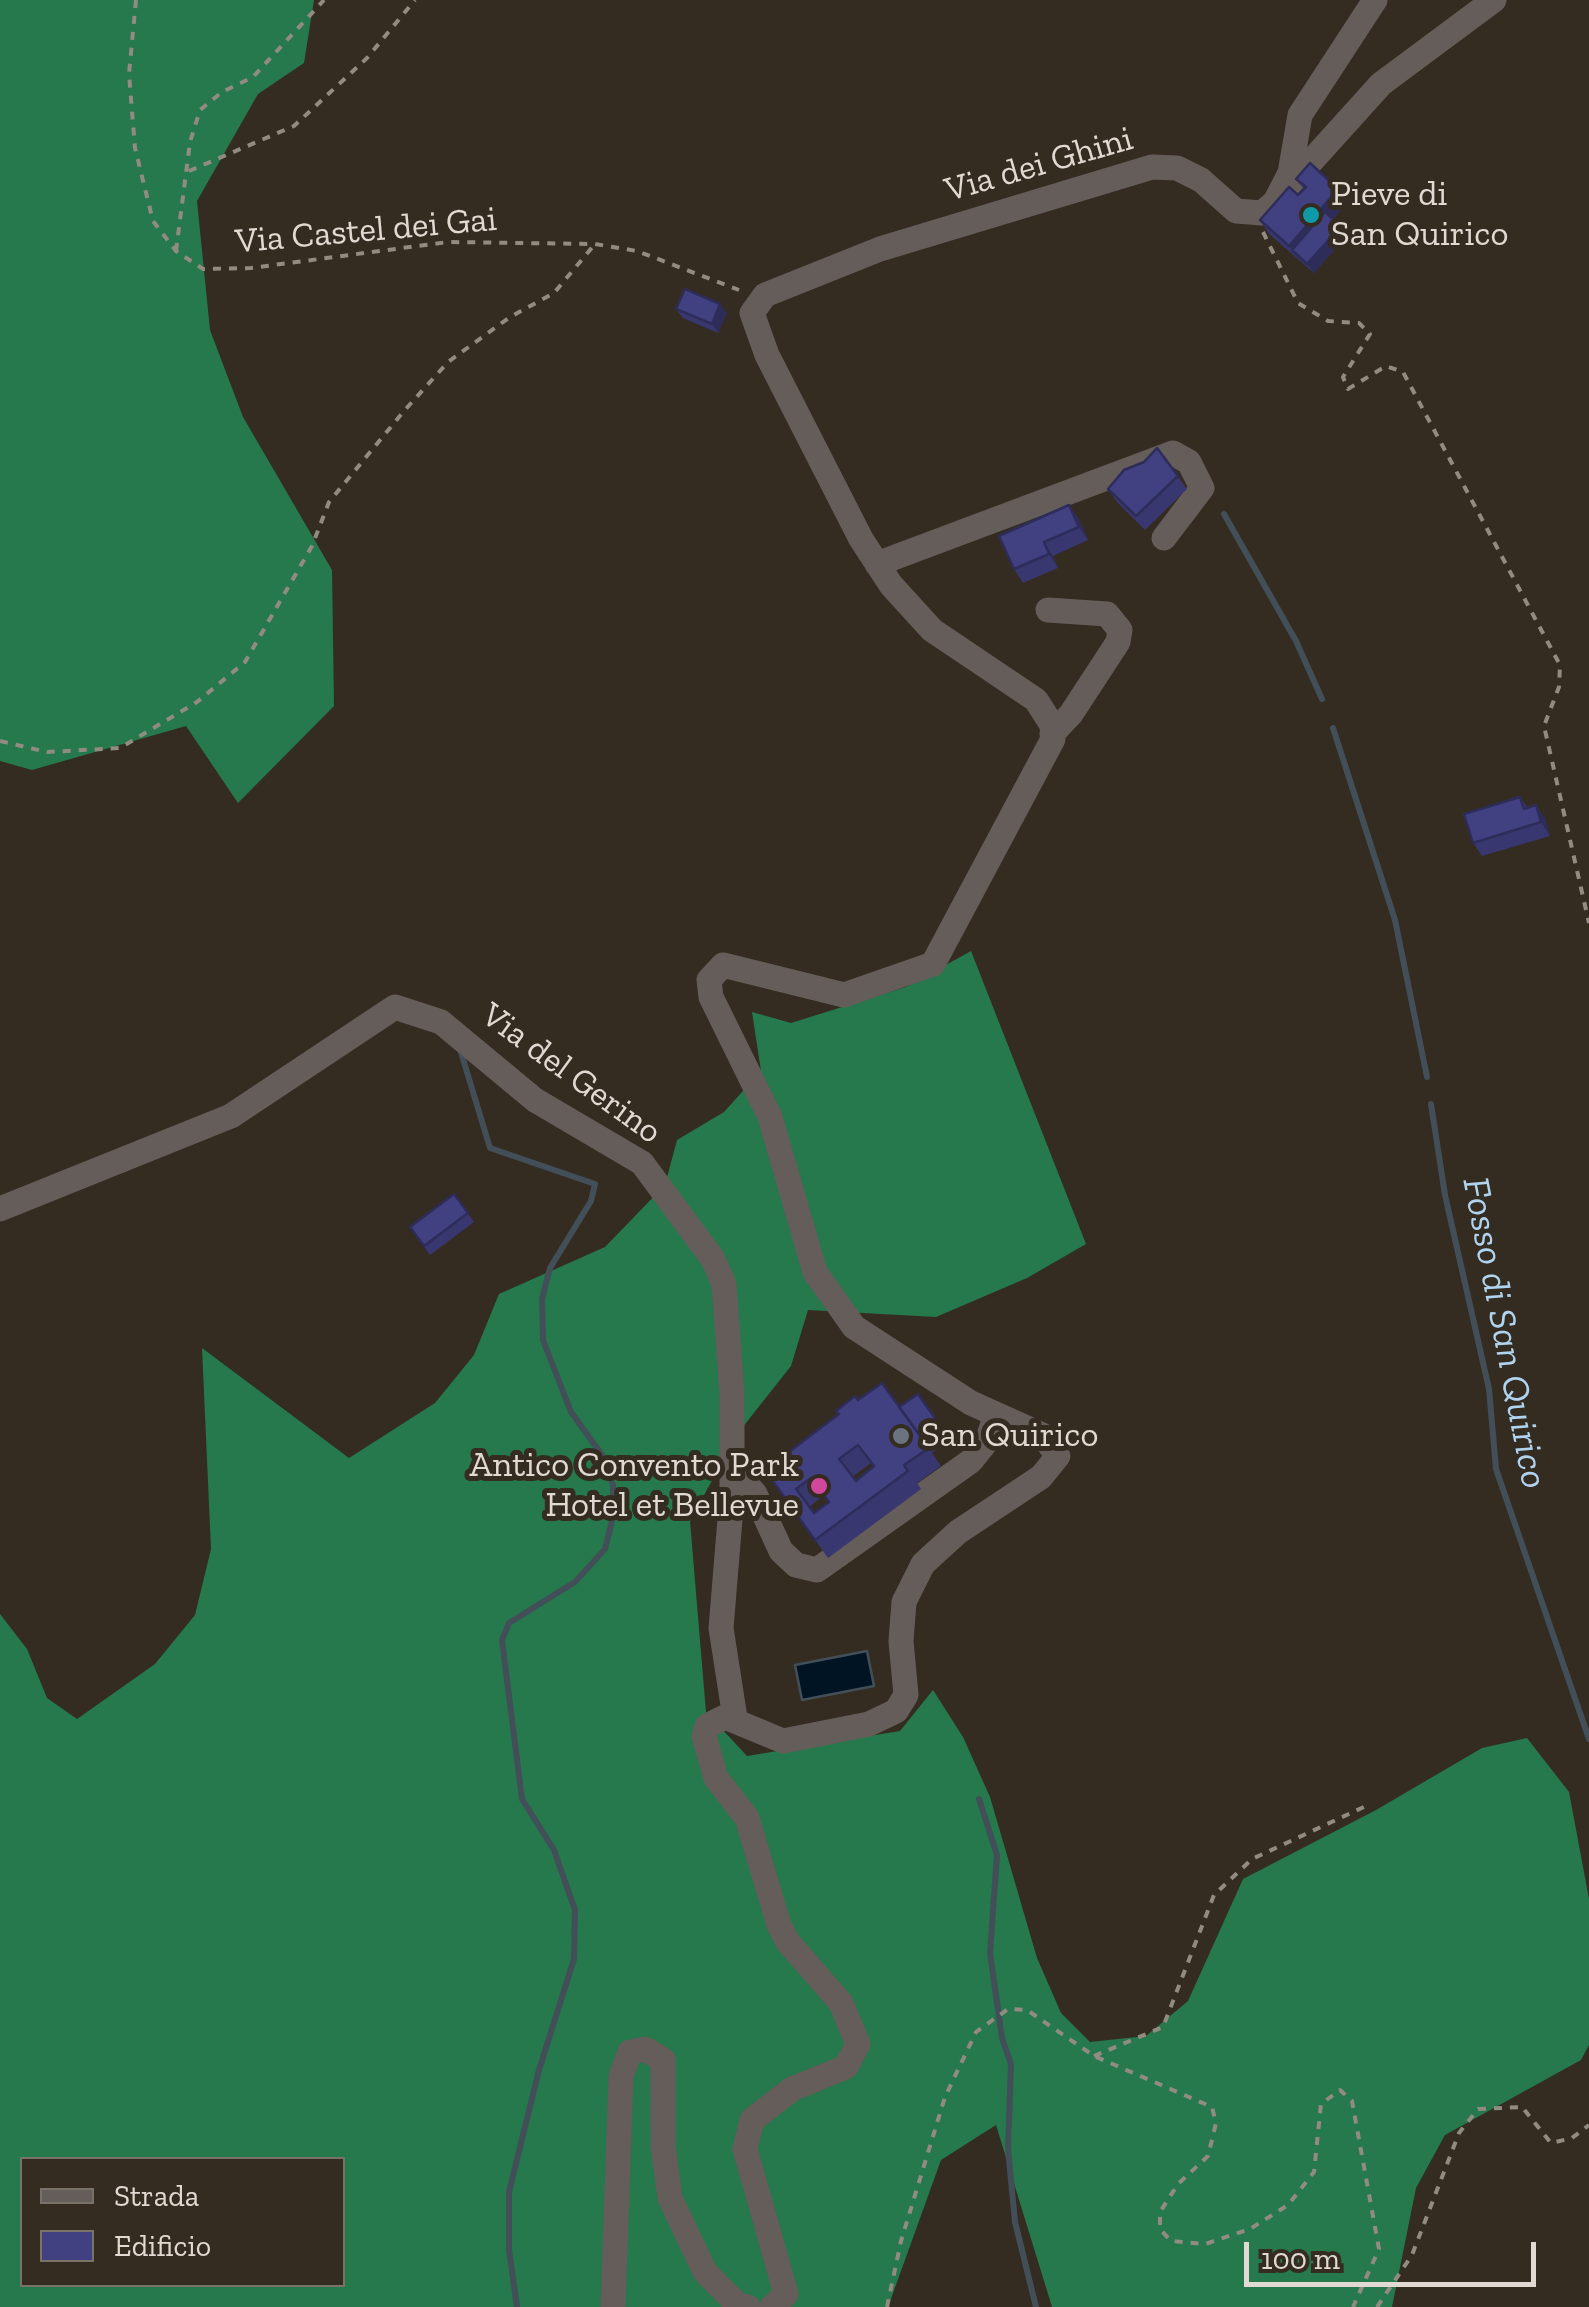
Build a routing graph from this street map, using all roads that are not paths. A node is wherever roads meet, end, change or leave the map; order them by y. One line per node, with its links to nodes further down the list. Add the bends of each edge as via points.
1 (1375, 0): 3 (street, via 1300,115 1290,173)
2 (1494, 0): 3 (street, via 1381,84)
3 (1269, 207): 5 (street, Via dei Ghini, via 1236,211 1201,180 1177,168 1152,167 880,249 761,299 752,312 767,355)
4 (1164, 538): 5 (street, via 1202,488 1189,462 1173,453)
5 (877, 564): 7 (street, via 932,630 1036,700)
6 (1048, 610): 7 (street, via 1107,614 1120,630)
7 (1052, 734): 9 (street, via 933,964 844,995 723,965 709,980 770,1117 815,1272 854,1327)
8 (0, 1209): 10 (street, Via del Gerino, via 231,1116 395,1006 441,1022 534,1100 642,1163 713,1260 724,1284)
9 (996, 1415): 10 (street, via 971,1461 817,1570 796,1566 781,1551 755,1494); 11 (street, via 1042,1435 1058,1456 1041,1477 923,1564 901,1622 902,1705 869,1724 783,1741)
10 (732, 1478): 11 (street, Via del Gerino, via 721,1628)
11 (735, 1718): 14 (street, via 716,1719 704,1736 716,1778 747,1818 788,1942 841,2002 858,2044 846,2068 792,2088 752,2120 745,2149 786,2294)
12 (613, 2307): 13 (street, via 621,2076 630,2052 645,2049 664,2060 670,2198 705,2272)
13 (748, 2307)
14 (772, 2307)

